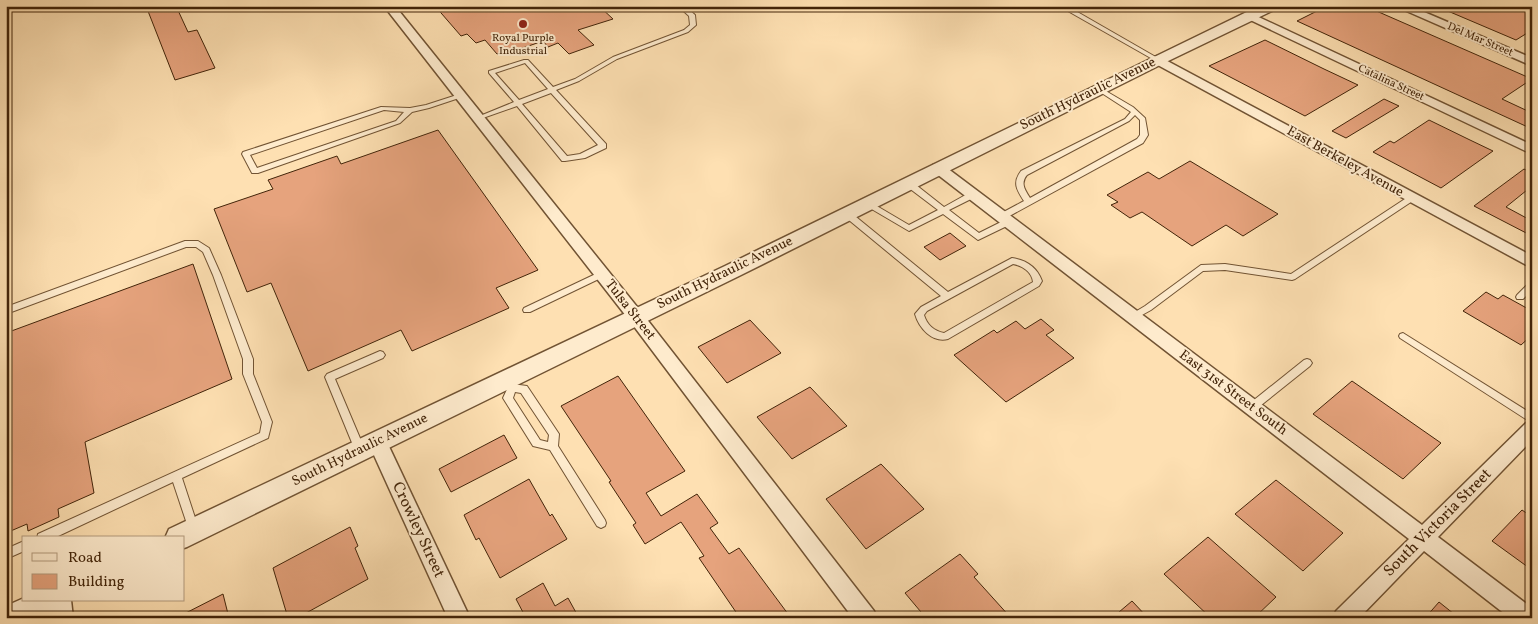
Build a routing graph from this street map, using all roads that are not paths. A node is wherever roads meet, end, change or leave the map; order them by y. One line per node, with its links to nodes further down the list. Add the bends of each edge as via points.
1 (389, 6): 11 (street, Tulsa Street)
2 (681, 6): 10 (lane, via 692,15 693,25 686,31 615,58)
3 (1062, 6): 7 (lane)
4 (1271, 6): 6 (street, South Hydraulic Avenue)
5 (1400, 6): 8 (street, Del Mar Street)
6 (1250, 16): 7 (street, South Hydraulic Avenue); 16 (street, Catalina Street)
7 (1158, 60): 9 (street, South Hydraulic Avenue); 20 (street, East Berkeley Avenue)
8 (1532, 62)
9 (1099, 89): 14 (lane); 17 (street, South Hydraulic Avenue)
10 (553, 91): 12 (lane); 12 (lane, via 526,61 491,72); 12 (lane, via 603,146 582,156 565,159)
11 (460, 96): 13 (lane); 15 (street, Tulsa Street)
12 (518, 103): 15 (lane)
13 (410, 110): 13 (lane, via 398,122 255,171 246,154 383,108)
14 (1135, 111): 21 (lane, via 1128,120 1024,173 1020,178 1020,188); 21 (lane, via 1143,119 1145,128 1140,141)
15 (478, 118): 27 (street, Tulsa Street)
16 (1532, 150)
17 (938, 168): 18 (street, South Hydraulic Avenue); 19 (street, East 31st Street South)
18 (908, 183): 22 (street, South Hydraulic Avenue); 23 (lane)
19 (972, 195): 23 (lane); 25 (street, East 31st Street South)
20 (1411, 198): 26 (street, East Berkeley Avenue); 34 (lane, via 1292,277 1225,267 1201,268)
21 (1028, 202): 25 (lane)
22 (867, 204): 23 (lane, via 908,228); 24 (street, South Hydraulic Avenue)
23 (942, 210): 25 (lane, via 978,237)
24 (847, 214): 29 (lane); 33 (street, South Hydraulic Avenue)
25 (1005, 220): 34 (street, East 31st Street South)
26 (1532, 263)
27 (602, 274): 31 (lane); 33 (street, Tulsa Street)
28 (1532, 285): 30 (lane)
29 (946, 296): 29 (lane, via 919,314 931,332 945,337 1038,281 1026,265 1012,262)
30 (1520, 297)
31 (527, 310)
32 (6, 311): 44 (lane, via 185,244 198,244 206,250 248,359 248,374 267,422 265,435)
33 (636, 317): 38 (street, South Hydraulic Avenue); 56 (street, Tulsa Street)
34 (1133, 317): 39 (street, East 31st Street South)
35 (1403, 336): 40 (lane)
36 (380, 355): 42 (lane, via 330,377)
37 (1307, 363): 39 (lane)
38 (509, 384): 42 (street, South Hydraulic Avenue); 43 (lane, via 524,389 554,434); 43 (lane, via 508,398 537,443)
39 (1252, 408): 48 (street, East 31st Street South)
40 (1532, 419)
41 (1532, 428): 48 (street, South Victoria Street)
42 (369, 446): 46 (street, South Hydraulic Avenue); 55 (street, Crowley Street)
43 (553, 447): 45 (lane)
44 (176, 477): 46 (lane); 47 (lane)
45 (601, 523)
46 (186, 534)
47 (46, 536)
48 (1423, 538): 57 (street, South Victoria Street); 58 (street, East 31st Street South)
49 (22, 547): 50 (lane)
50 (6, 554)
51 (44, 602): 53 (street)
52 (60, 602): 54 (street)
53 (12, 618)
54 (62, 618)
55 (459, 618)
56 (866, 618)
57 (1344, 618)
58 (1528, 618)

